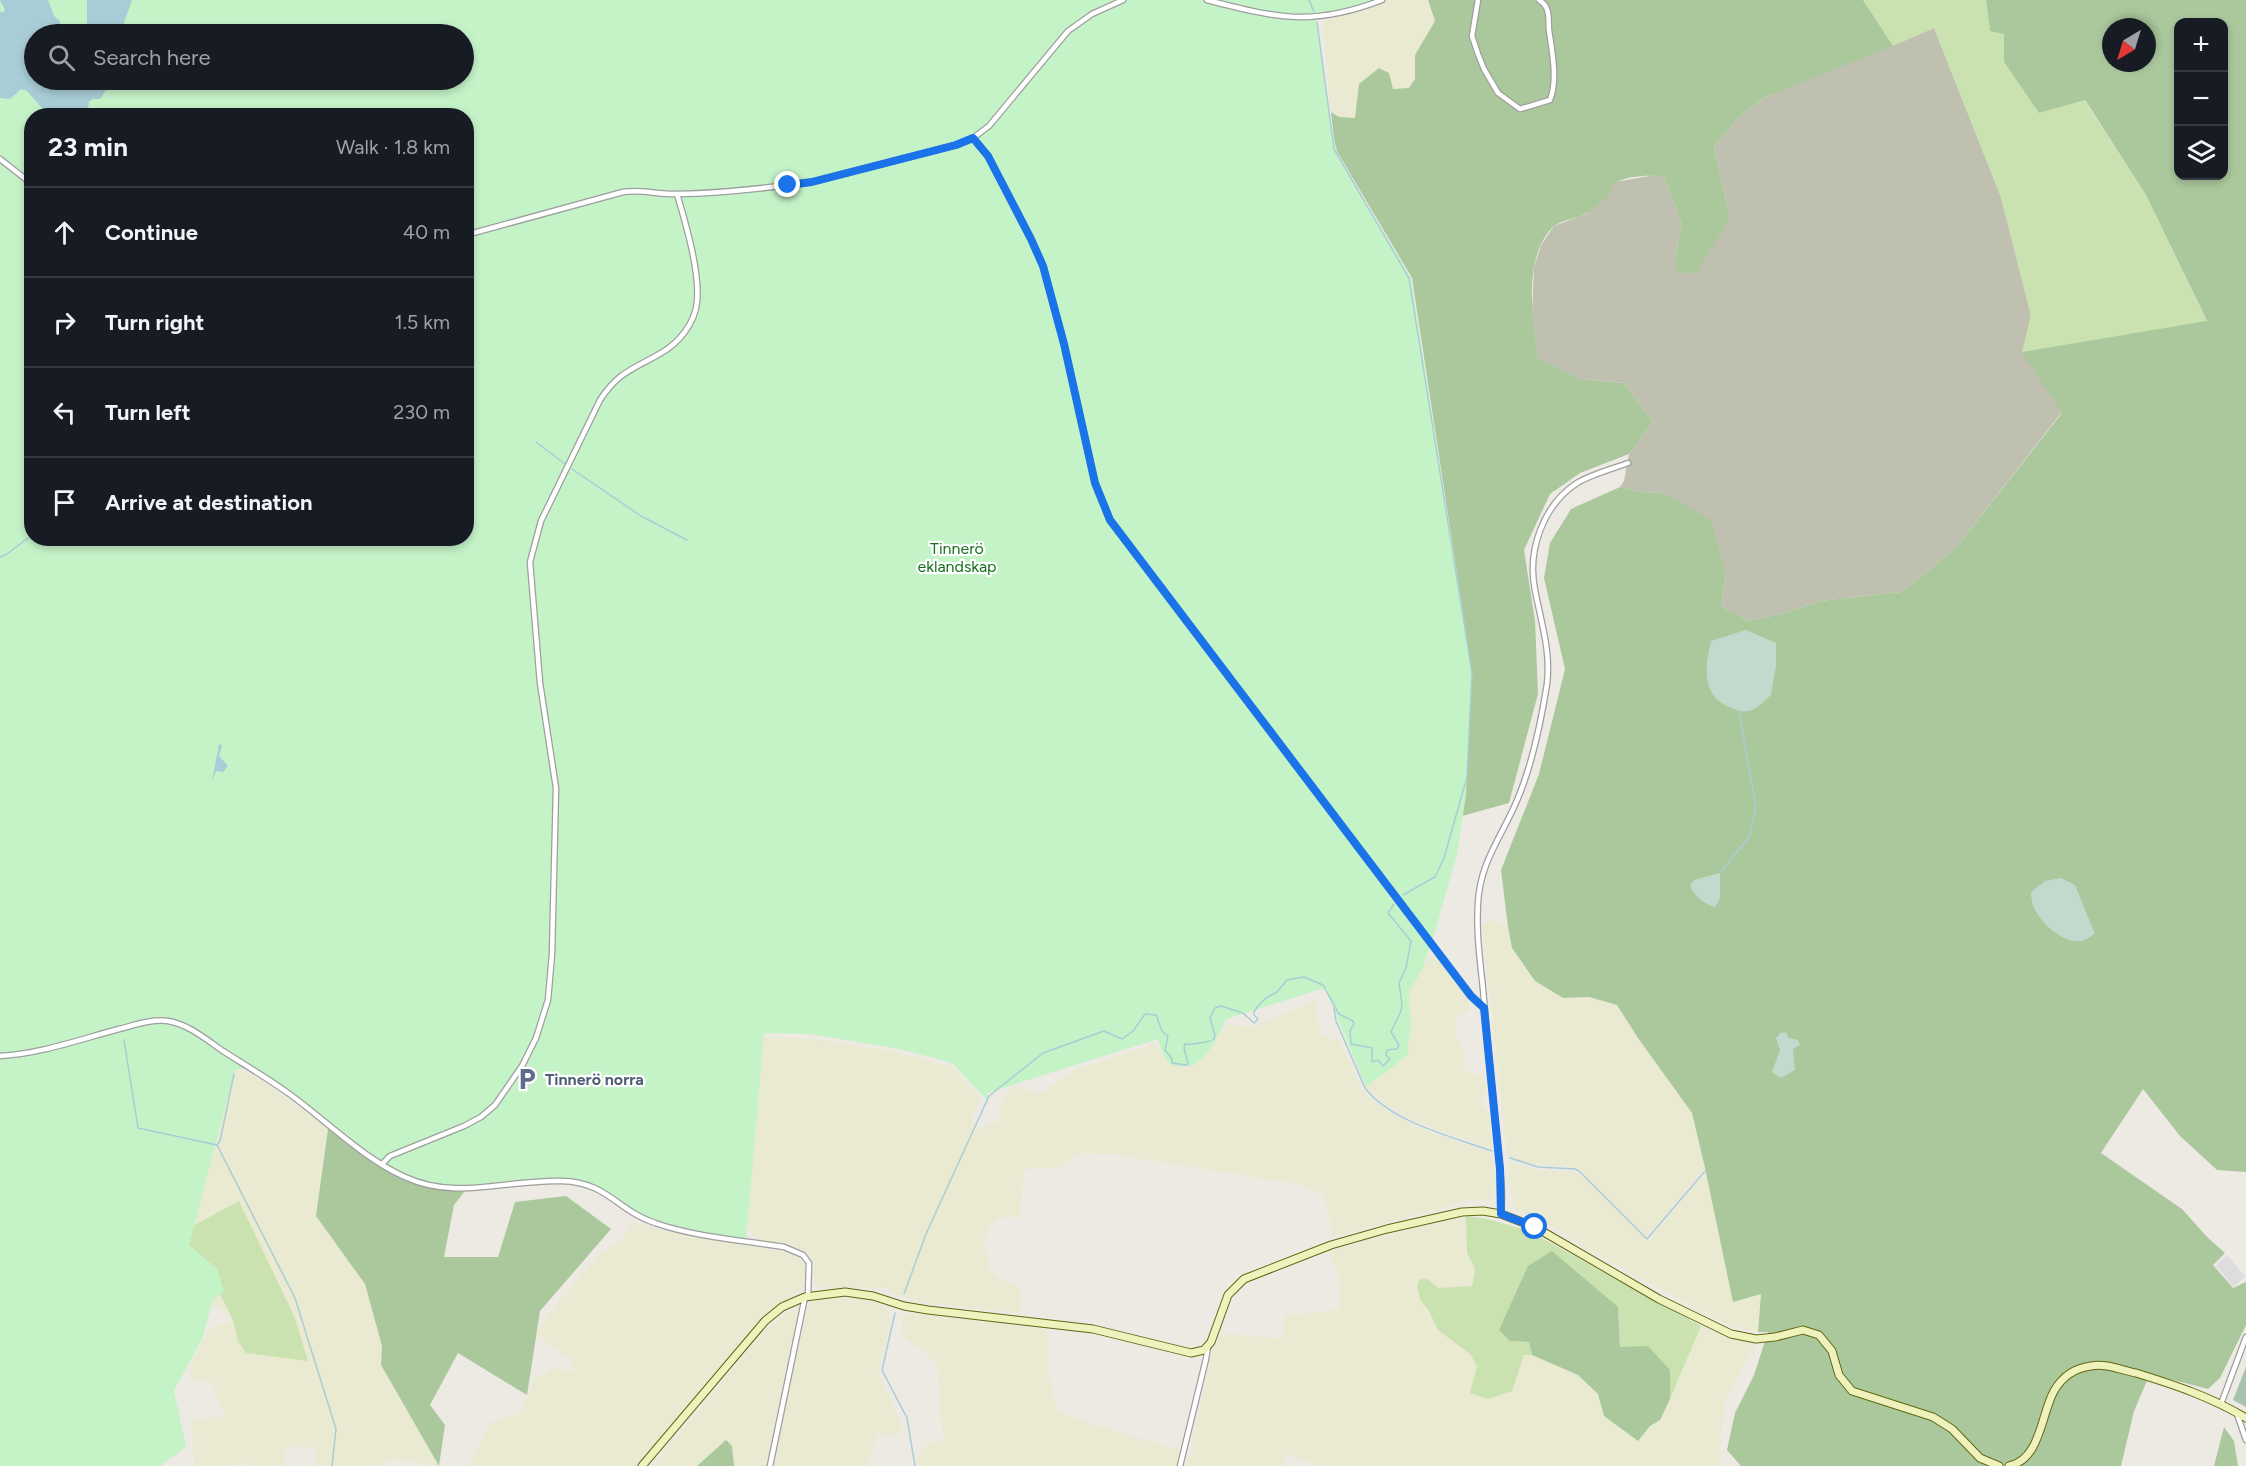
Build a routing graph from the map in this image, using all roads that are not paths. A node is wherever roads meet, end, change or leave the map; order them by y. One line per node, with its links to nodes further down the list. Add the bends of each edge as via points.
1 (1123, 0): 6 (street, via 1092,14 1068,31 989,126)
2 (1207, 0): 3 (street, via 1303,19 1346,12)
3 (1382, 0)
4 (1478, 0): 5 (street, via 1472,36 1478,54 1498,93 1520,109 1550,100 1553,92 1550,18)
5 (1539, 0)
6 (973, 138): 9 (street, via 812,182); 12 (street, via 988,156 1043,266 1095,483 1110,520 1471,996)
7 (0, 159): 8 (street)
8 (24, 178)
9 (677, 194): 10 (street, via 623,192); 14 (street, via 694,263 697,303 693,316 679,340 625,372 600,400 541,521 530,562 540,684 556,788 548,999 526,1058 495,1105 481,1117 390,1156)
10 (474, 233)
11 (1628, 463): 12 (street, via 1578,483 1552,506 1534,549 1534,587 1548,645 1548,676 1523,786 1485,863 1479,886 1477,924)
12 (1484, 1008): 15 (street)
13 (0, 1056): 14 (street, via 150,1022 177,1023 288,1092)
14 (382, 1164): 16 (street, via 407,1178 447,1189 550,1181 585,1184 653,1223 799,1252 809,1263)
15 (1501, 1214): 18 (street, via 1462,1212 1387,1229 1331,1245 1249,1277 1228,1294); 26 (street, via 1535,1227 1659,1299 1731,1334 1756,1339 1803,1330 1819,1335 1832,1351 1842,1381 1852,1391 1933,1417 1952,1429 1980,1458)
16 (806, 1296): 18 (street, via 831,1292 860,1294 928,1310 1093,1329 1191,1353); 23 (street, via 782,1307 765,1321); 24 (street)
17 (2246, 1337): 19 (street)
18 (1208, 1346): 25 (street)
19 (2221, 1404): 20 (street); 27 (street, via 2183,1387 2117,1368 2084,1367 2067,1375 2055,1390 2034,1444 2021,1461)
20 (2236, 1412): 21 (street); 22 (street)
21 (2246, 1418)
22 (2246, 1440)
23 (642, 1466)
24 (770, 1466)
25 (1180, 1466)
26 (1999, 1466)
27 (2009, 1466)

